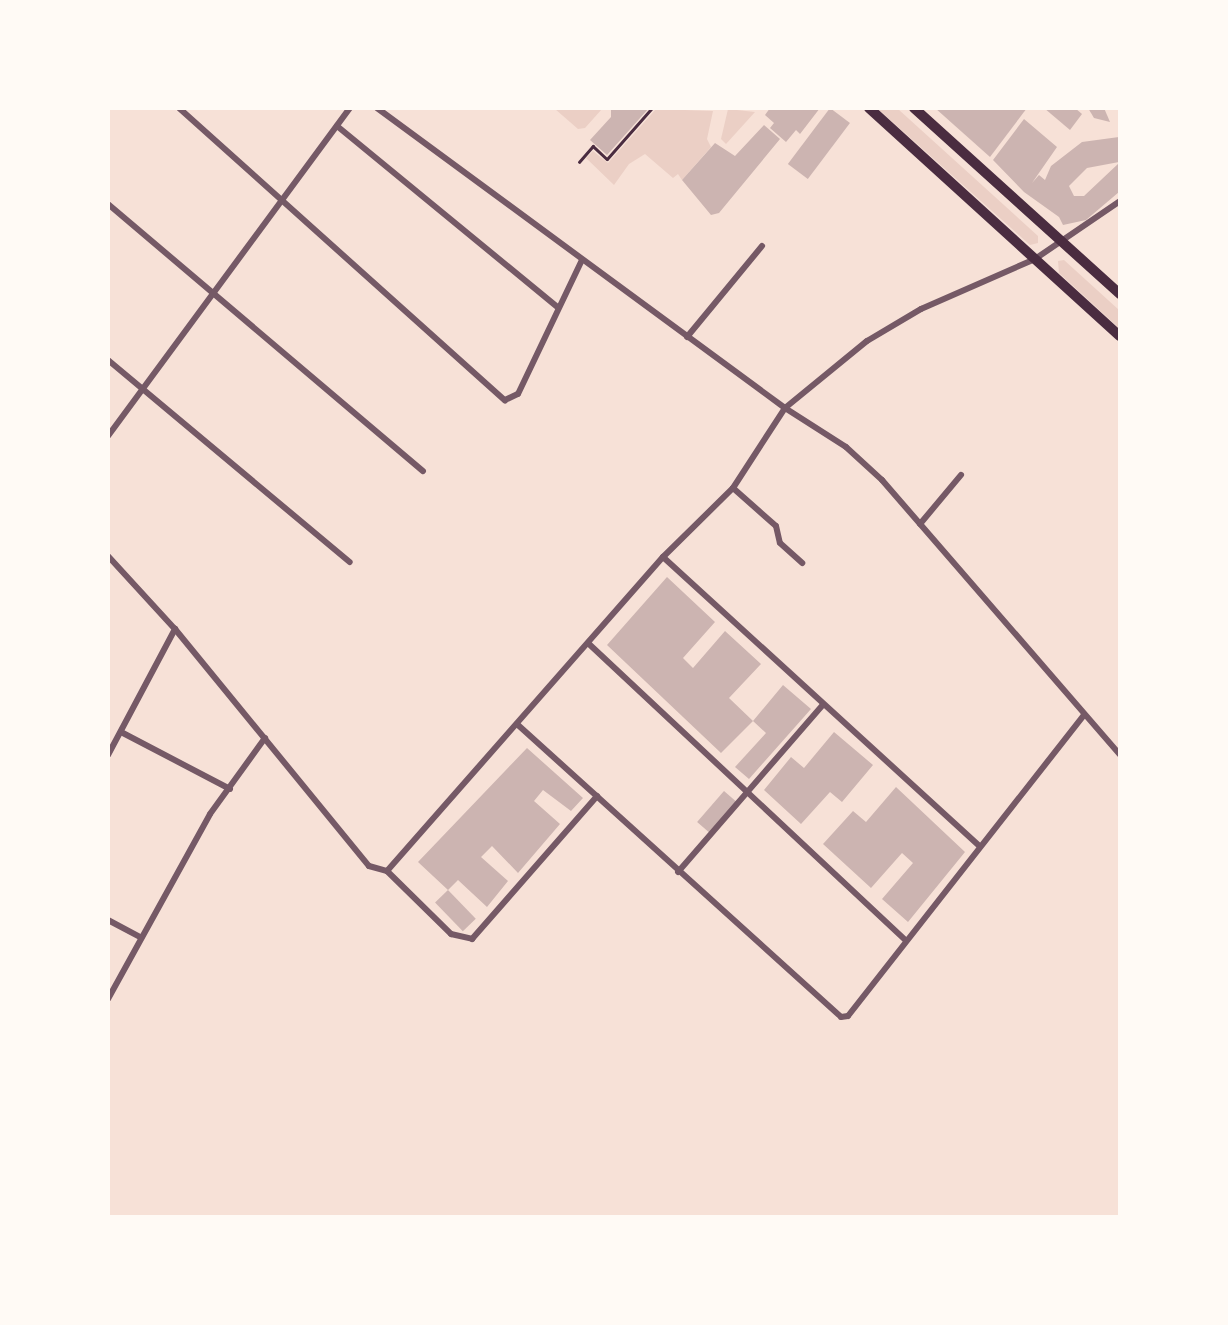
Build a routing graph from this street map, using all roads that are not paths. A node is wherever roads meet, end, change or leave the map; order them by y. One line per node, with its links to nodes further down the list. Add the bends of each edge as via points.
1 (179, 108): 8 (street)
2 (350, 108): 6 (street)
3 (377, 108): 13 (street)
4 (869, 108): 12 (highway)
5 (914, 108): 10 (highway)
6 (337, 126): 8 (street); 16 (street)
7 (1119, 201): 10 (street)
8 (281, 202): 14 (street); 16 (street, via 497,397 505,400 518,394)
9 (108, 204): 14 (street)
10 (1063, 243): 12 (street); 15 (highway)
11 (762, 246): 18 (street)
12 (1035, 259): 17 (highway); 21 (street, via 921,309 878,334)
13 (582, 260): 16 (street); 18 (street)
14 (214, 293): 20 (street); 23 (street)
15 (1119, 294)
16 (557, 307)
17 (1119, 336)
18 (687, 337): 21 (street)
19 (108, 360): 20 (street)
20 (143, 389): 22 (street); 29 (street)
21 (785, 408): 25 (street); 26 (street, via 846,447)
22 (108, 436)
23 (423, 471)
24 (961, 475): 26 (street)
25 (733, 488): 28 (street); 30 (street, via 776,526 780,543)
26 (920, 524): 34 (street)
27 (108, 556): 31 (street)
28 (663, 557): 32 (street); 33 (street)
29 (350, 562)
30 (802, 563)
31 (175, 629): 36 (street); 37 (street)
32 (589, 644): 35 (street); 42 (street)
33 (822, 706): 42 (street); 43 (street)
34 (1084, 715): 39 (street); 43 (street)
35 (518, 726): 41 (street); 44 (street)
36 (121, 732): 38 (street); 40 (street)
37 (265, 738): 40 (street); 44 (street, via 369,866)
38 (108, 755)
39 (1119, 755)
40 (230, 789): 47 (street, via 210,814)
41 (597, 796): 44 (street, via 472,939 451,934); 45 (street)
42 (748, 796): 45 (street); 48 (street)
43 (978, 845): 48 (street)
44 (387, 871)
45 (678, 872): 48 (street, via 841,1017 848,1016)
46 (108, 920): 47 (street)
47 (140, 937): 49 (street)
48 (905, 940)
49 (108, 999)

